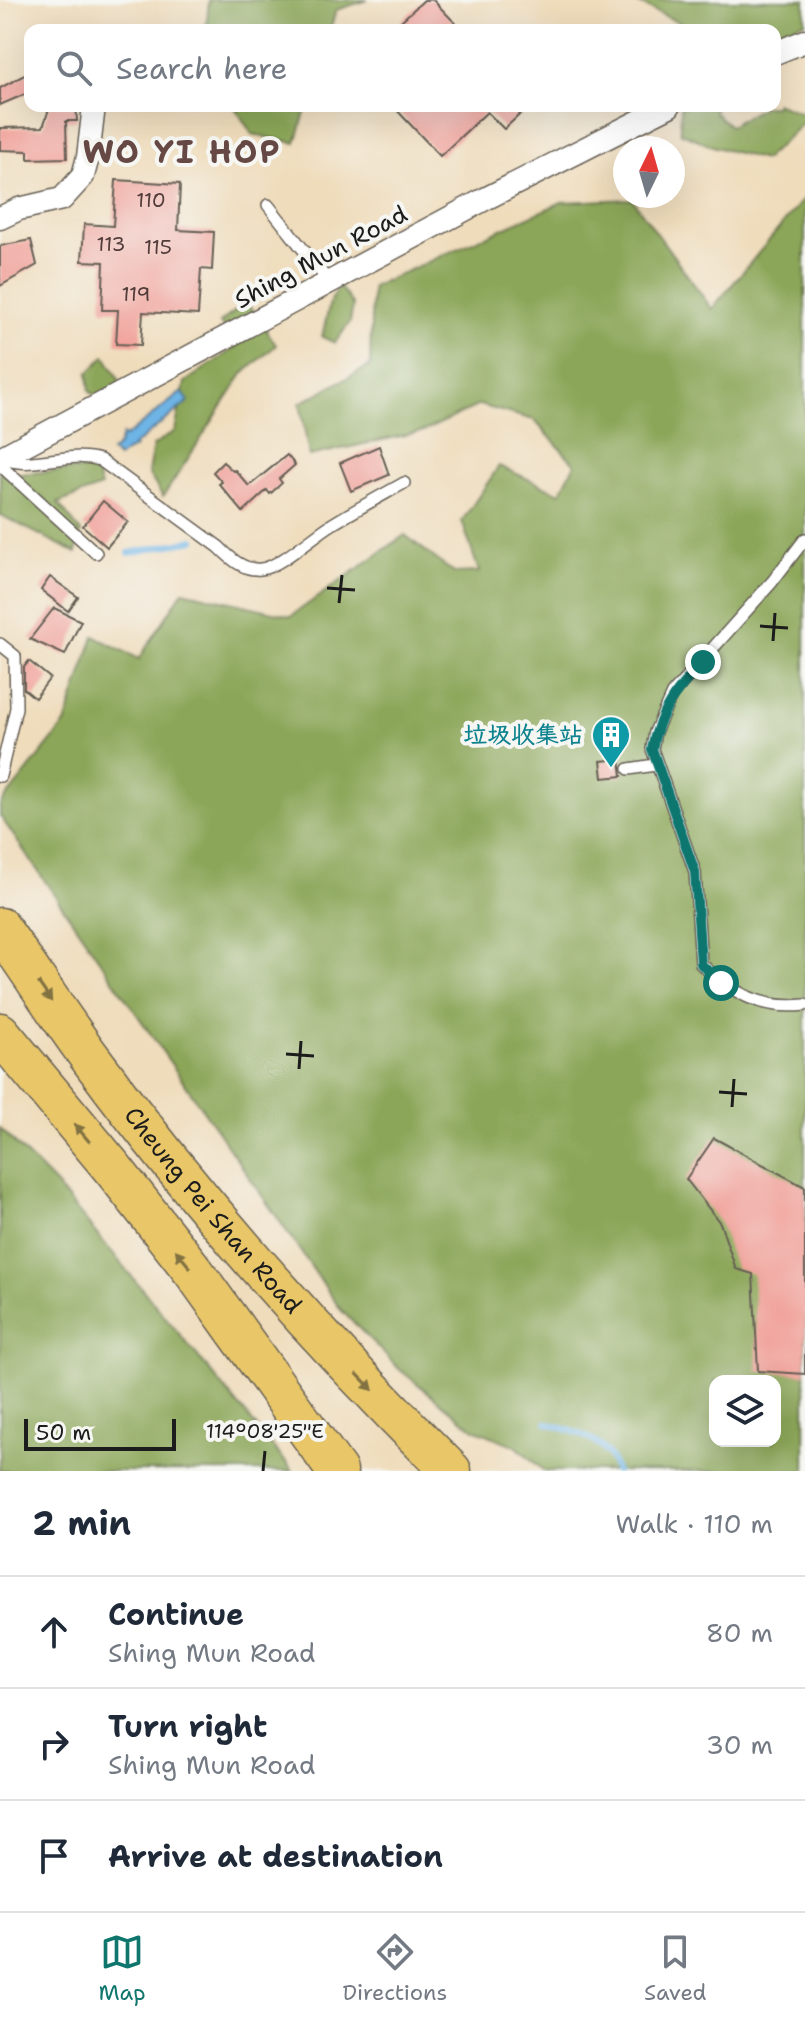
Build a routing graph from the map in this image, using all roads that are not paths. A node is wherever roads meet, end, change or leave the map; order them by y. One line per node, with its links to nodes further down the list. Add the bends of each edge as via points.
1 (805, 41): 2 (street)
2 (781, 51)
3 (93, 112): 6 (street, via 83,176 62,199)
4 (657, 112): 7 (street, Shing Mun Road)
5 (268, 205): 7 (lane)
6 (0, 218)
7 (329, 282): 8 (street, Shing Mun Road)
8 (0, 458): 10 (lane, via 20,464 77,457 100,460 245,568 259,569 274,567 332,523)
9 (0, 465): 12 (lane)
10 (404, 483)
11 (805, 539): 14 (lane, via 672,694 655,732)
12 (96, 553)
13 (0, 644): 16 (lane, via 15,656 16,708)
14 (655, 765): 15 (lane); 18 (lane, via 695,872 701,964 748,999 782,1008)
15 (629, 769)
16 (0, 776)
17 (0, 928): 21 (highway, Cheung Pei Shan Road, one-way to 21, via 92,1062 254,1261)
18 (805, 1005)
19 (0, 1033): 20 (highway, one-way to 19, via 194,1272)
20 (337, 1471)
21 (451, 1471)

